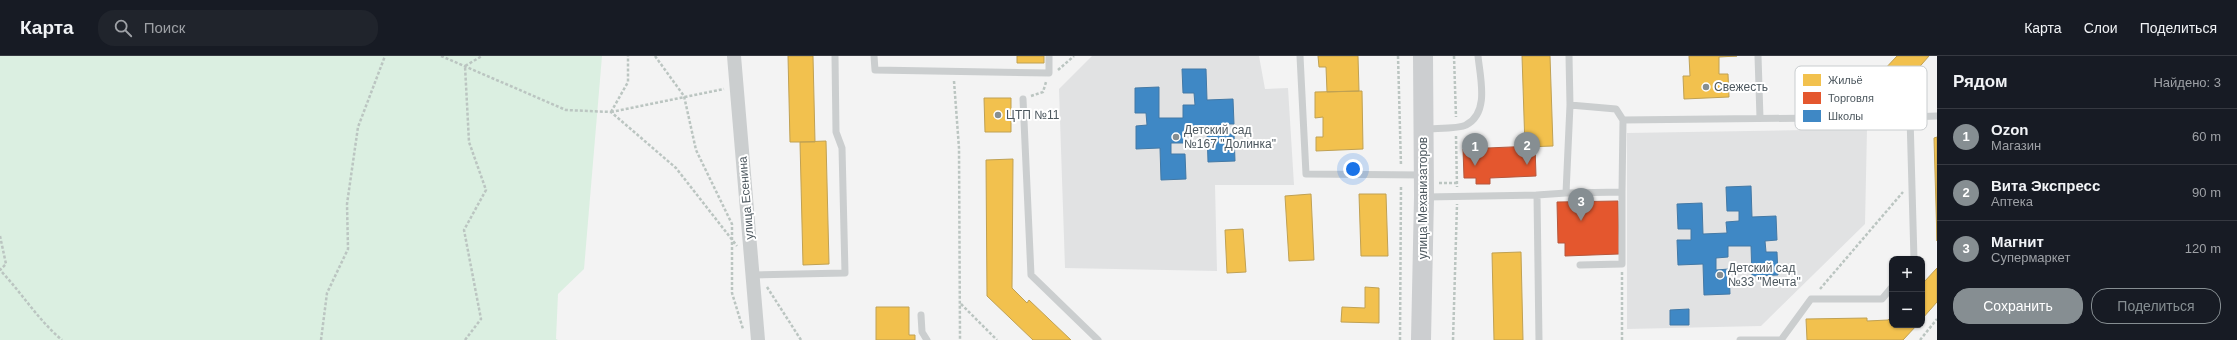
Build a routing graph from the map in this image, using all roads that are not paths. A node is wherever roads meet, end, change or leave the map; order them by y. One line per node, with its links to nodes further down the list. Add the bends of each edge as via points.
1 (734, 56): 26 (street, улица Есенина)
2 (835, 56): 26 (lane, via 836,132 842,148 845,273)
3 (874, 56): 4 (lane, via 875,70 1049,73)
4 (1049, 56)
5 (1300, 56): 19 (lane, via 1306,174)
6 (1423, 56): 17 (main road, улица Механизаторов)
7 (1478, 56): 17 (lane, via 1482,106 1477,115 1466,126)
8 (1569, 56): 11 (lane)
9 (1758, 56): 14 (lane)
10 (1023, 99): 31 (lane, via 1030,275)
11 (1570, 104): 16 (lane, via 1616,110); 20 (lane)
12 (1927, 116): 13 (lane)
13 (1937, 116)
14 (1760, 118): 15 (lane); 16 (lane)
15 (1795, 118)
16 (1623, 120): 21 (lane)
17 (1424, 129): 19 (main road, улица Механизаторов)
18 (1910, 130): 24 (lane)
19 (1424, 175): 23 (main road, улица Механизаторов)
20 (1566, 192): 21 (lane); 22 (lane)
21 (1622, 192): 25 (lane, via 1622,264)
22 (1537, 196): 23 (lane); 33 (lane)
23 (1424, 197): 32 (main road, улица Механизаторов)
24 (1914, 256)
25 (1580, 265)
26 (755, 272): 29 (street, улица Есенина)
27 (1889, 291): 34 (lane, via 1882,299 1811,299 1781,340)
28 (921, 314): 30 (lane, via 922,332)
29 (758, 340)
30 (927, 340)
31 (1098, 340)
32 (1421, 340)
33 (1539, 340)
34 (1740, 340)

